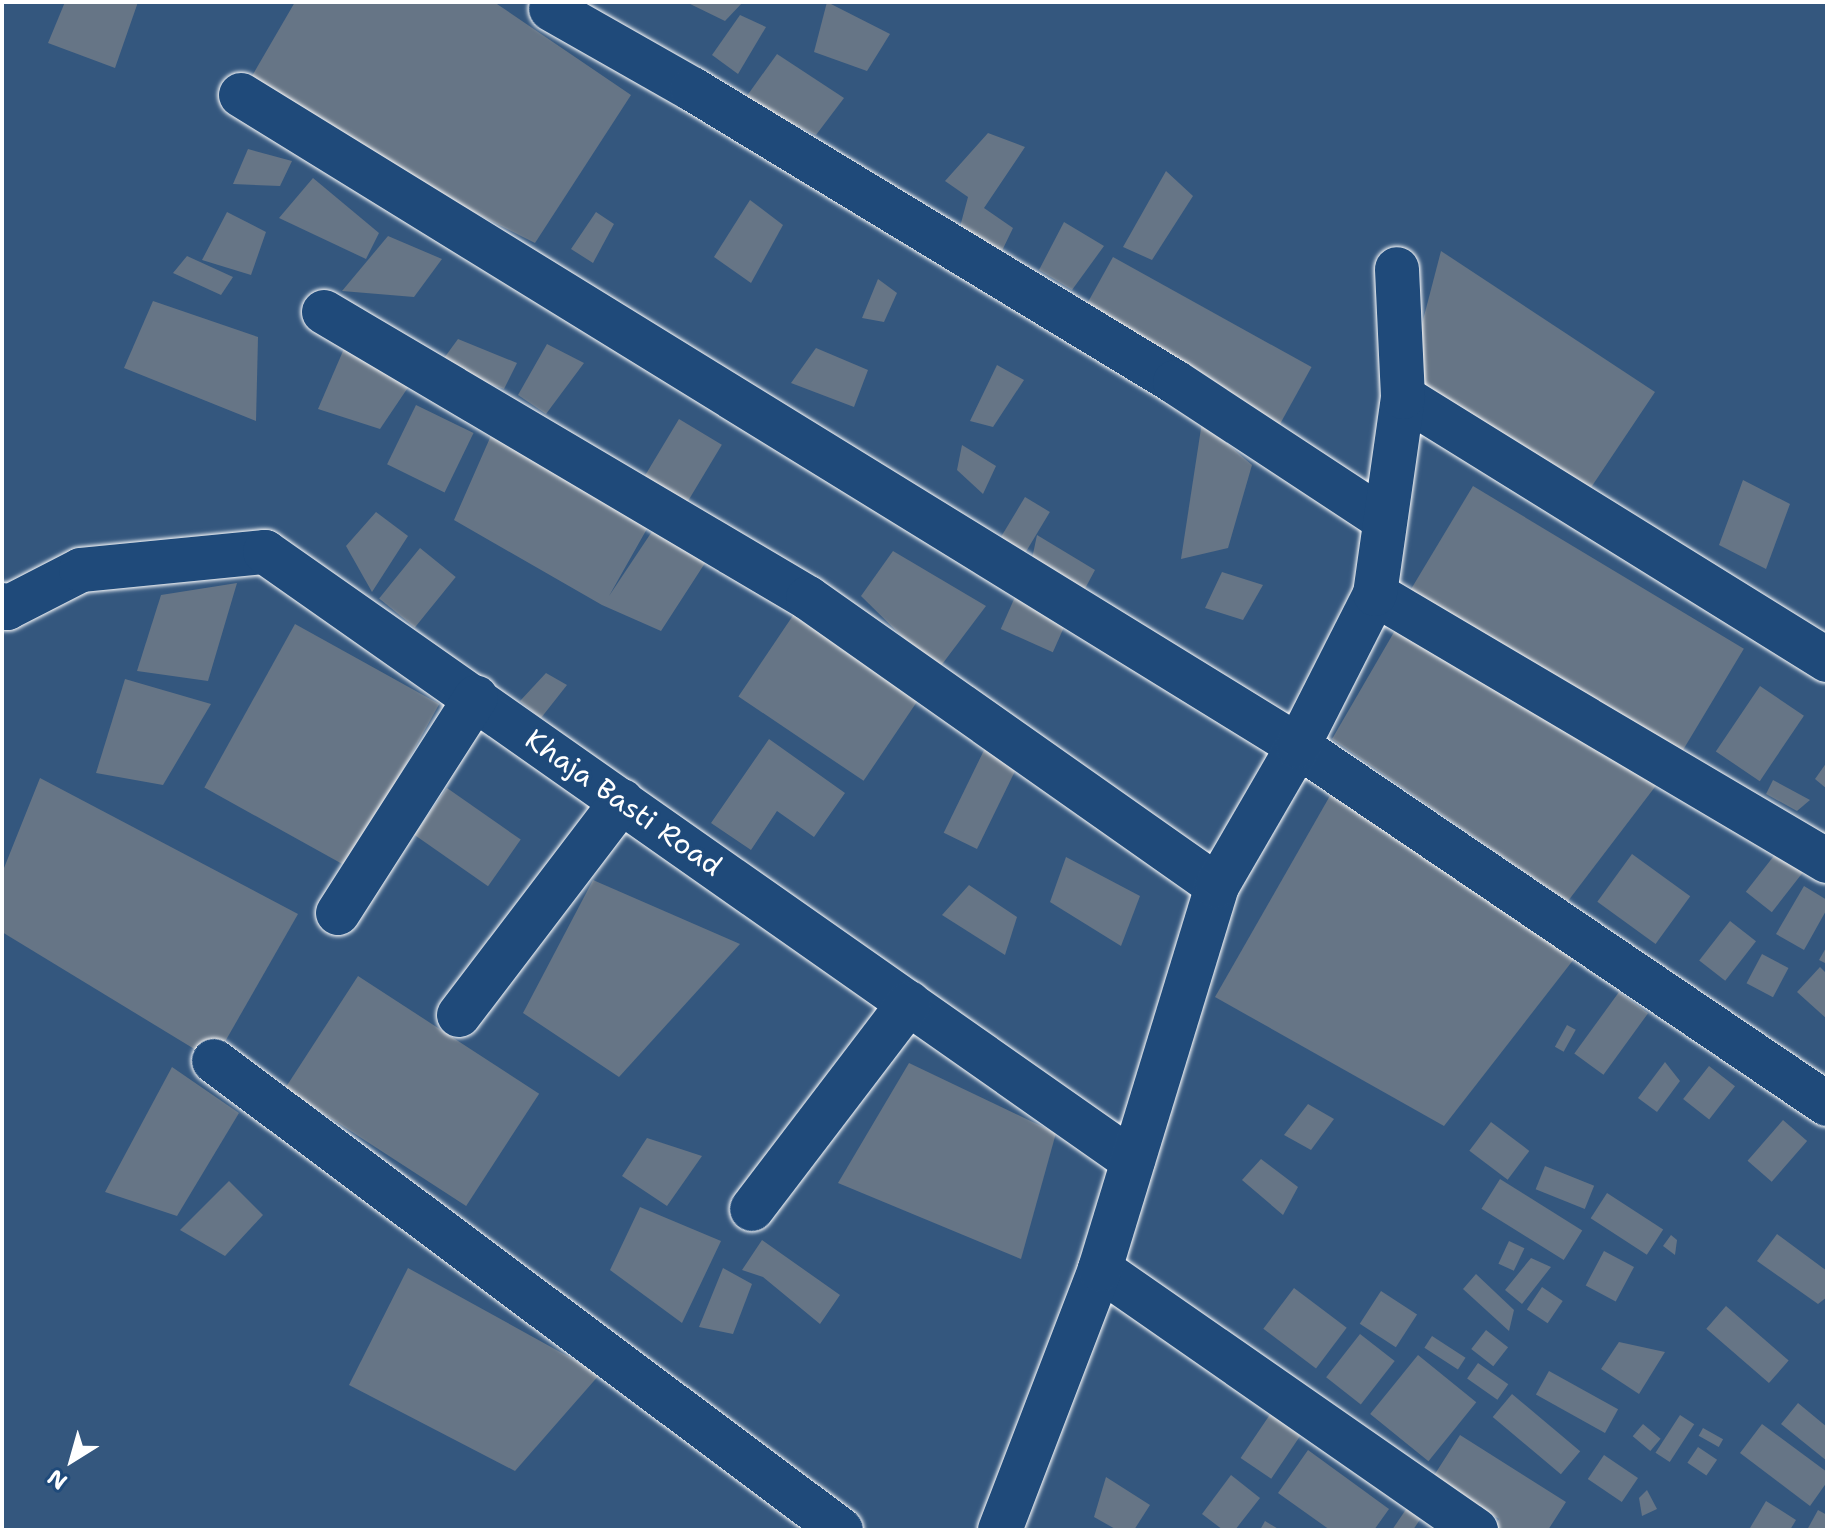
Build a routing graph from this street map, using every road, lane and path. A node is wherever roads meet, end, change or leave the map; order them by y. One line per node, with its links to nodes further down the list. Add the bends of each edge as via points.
1 (551, 9): 6 (street, via 1162,374)
2 (241, 95): 11 (street)
3 (1397, 269): 5 (street)
4 (324, 312): 14 (street, via 808,598)
5 (1403, 397): 6 (street); 9 (street)
6 (1385, 520): 7 (street)
7 (1375, 594): 11 (street); 13 (street)
8 (2, 605): 10 (street, Khaja Basti Road, via 7,608 81,570 265,552)
9 (1827, 660)
10 (476, 697): 12 (street, Khaja Basti Road); 15 (street)
11 (1298, 746): 14 (street); 19 (street)
12 (622, 801): 16 (street, Khaja Basti Road); 17 (street)
13 (1827, 861)
14 (1217, 886): 20 (street)
15 (338, 913)
16 (909, 1003): 20 (street, Khaja Basti Road); 21 (street)
17 (459, 1015)
18 (214, 1061): 23 (street)
19 (1827, 1104)
20 (1133, 1161): 22 (street)
21 (752, 1209)
22 (1100, 1269): 24 (street); 25 (street)
23 (841, 1530)
24 (1000, 1530)
25 (1476, 1530)

